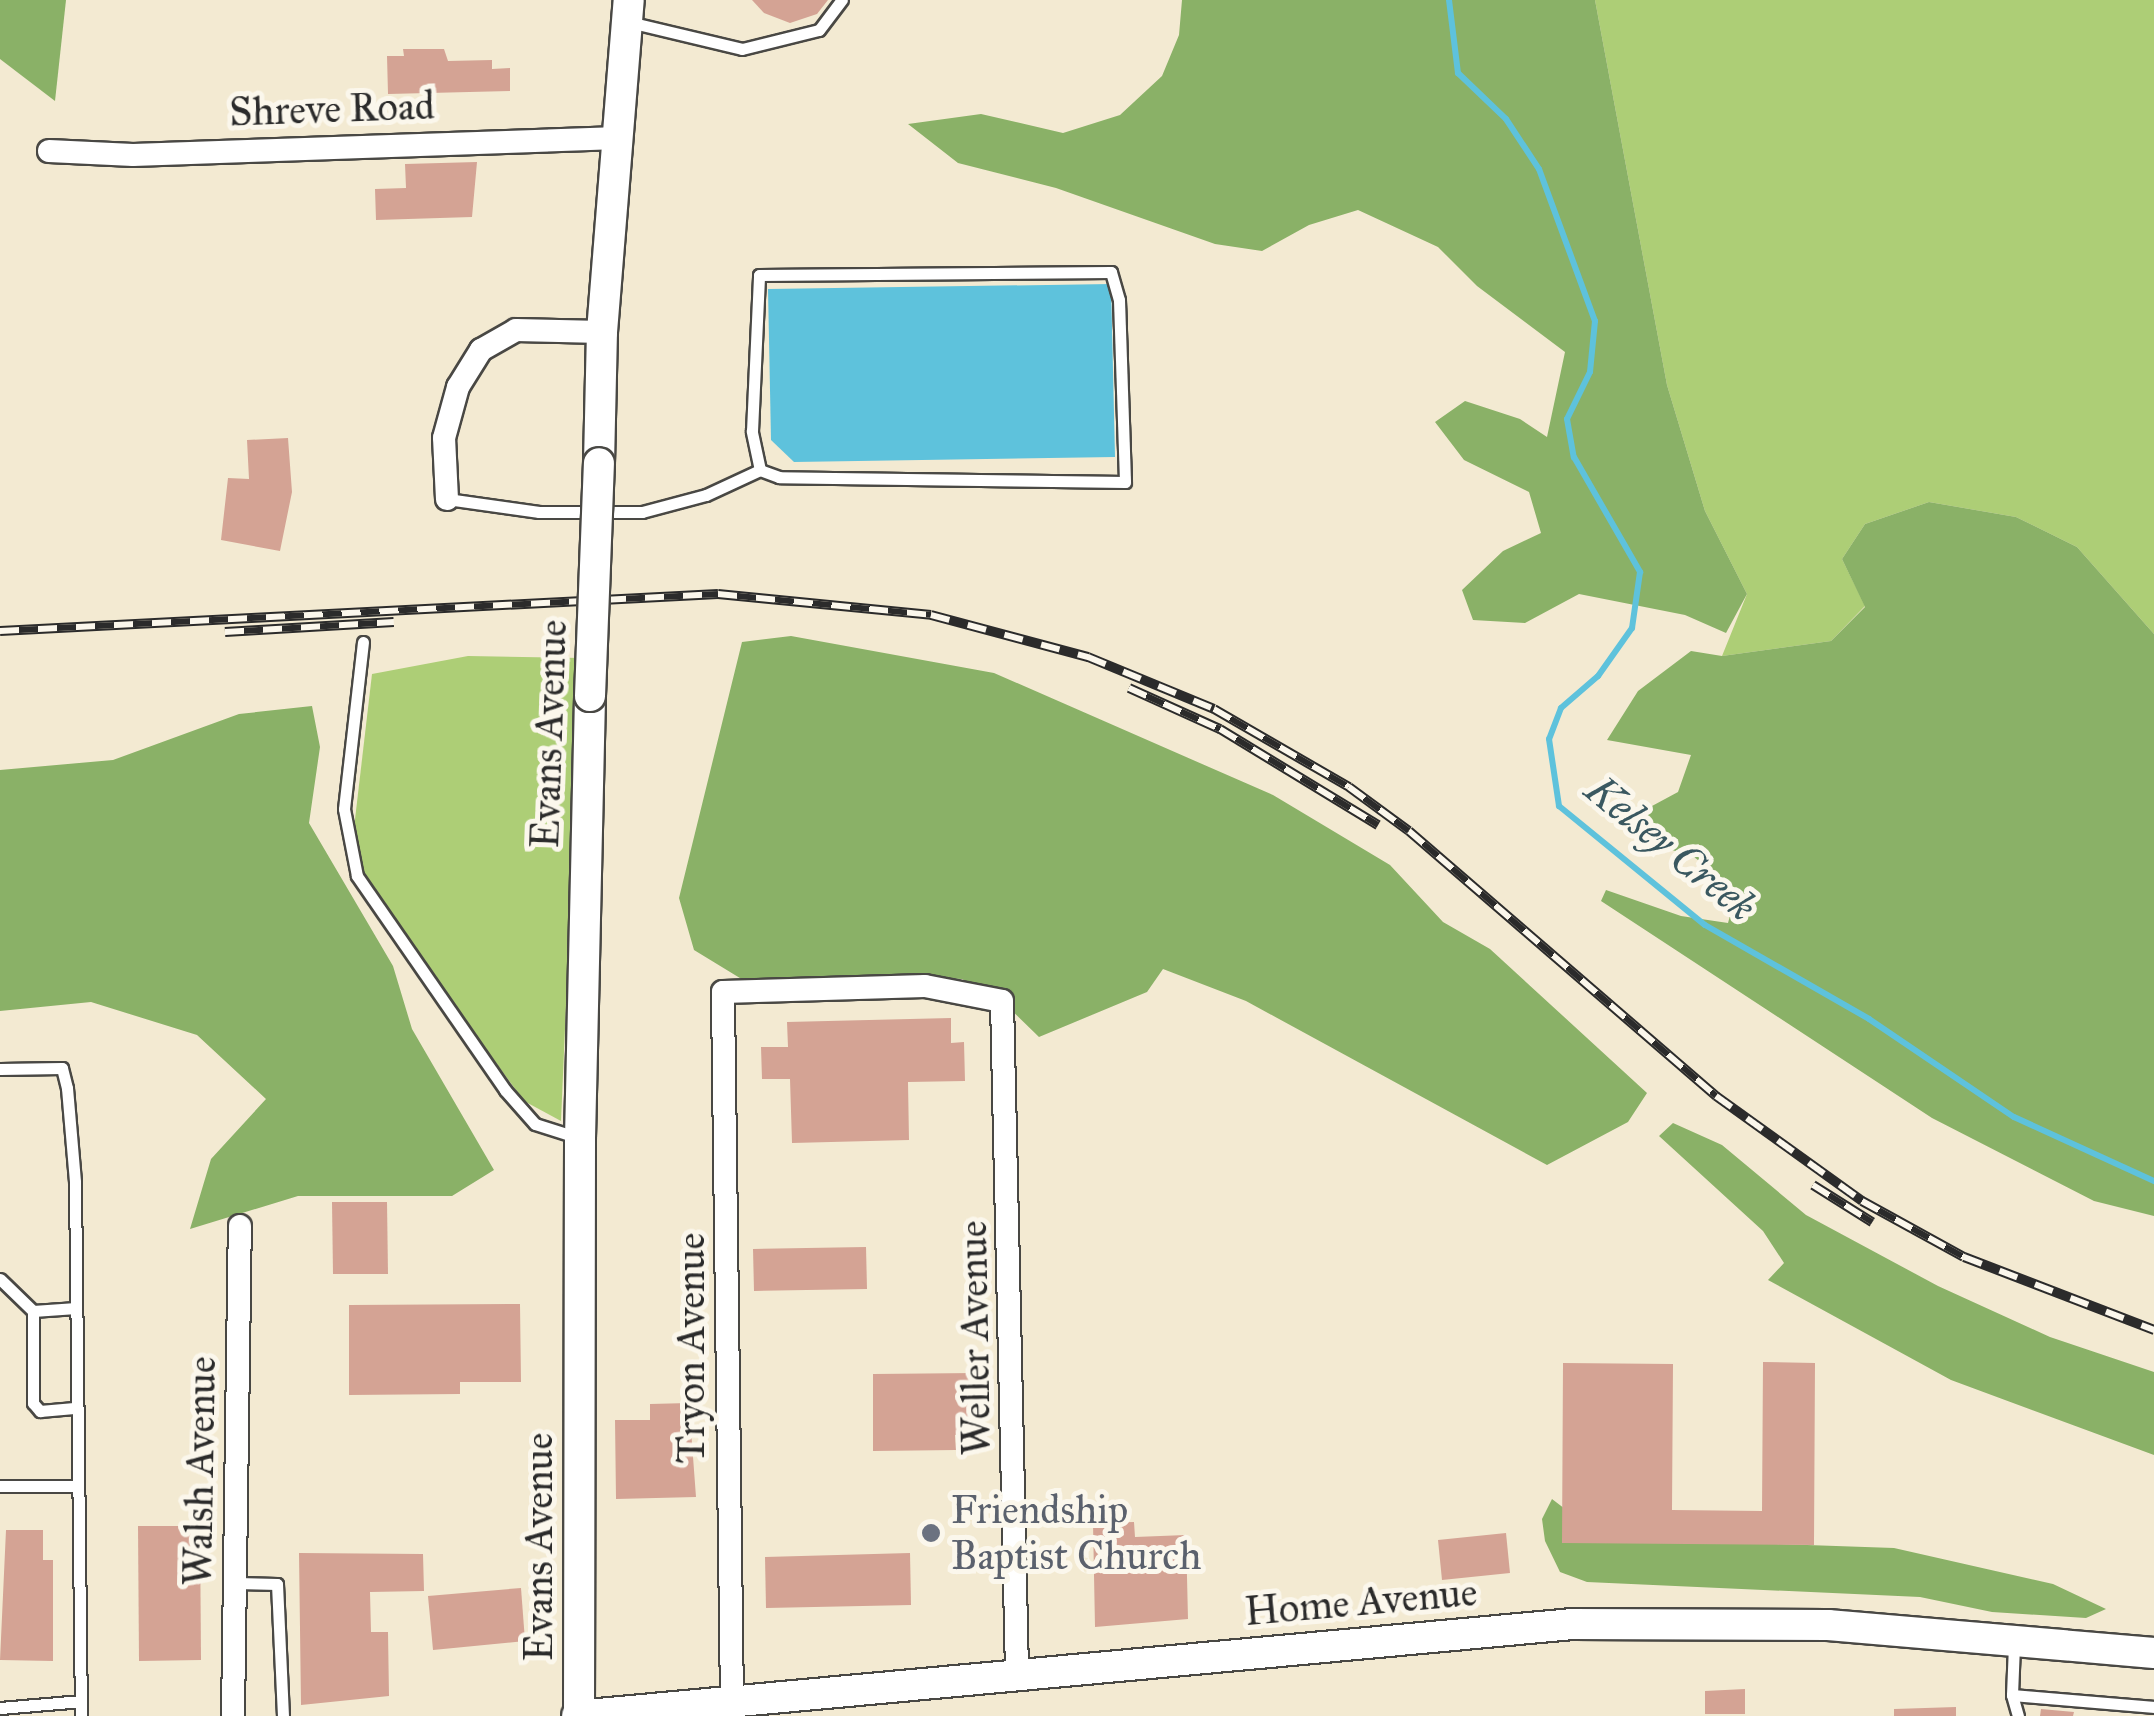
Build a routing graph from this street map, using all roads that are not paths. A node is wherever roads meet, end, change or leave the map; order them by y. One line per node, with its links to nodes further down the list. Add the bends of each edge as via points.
1 (842, 0): 2 (lane, via 819,30 788,43 742,49)
2 (627, 10): 3 (street, Evans Avenue)
3 (618, 138): 4 (street, Shreve Road, via 132,155); 5 (street, Evans Avenue)
4 (49, 152)
5 (602, 332): 7 (street, via 516,330 481,350 458,387 444,438); 11 (street, Evans Avenue, bridge)
6 (760, 470): 6 (lane, via 779,478 1124,482 1119,300 1112,272 759,275 752,431); 7 (lane, via 706,495 642,512 539,512)
7 (447, 500)
8 (363, 642): 11 (lane, via 344,808 357,876 505,1090 535,1124)
9 (723, 992): 22 (street, Weller Avenue, via 925,986 1002,1001); 25 (street, Tryon Avenue)
10 (0, 1069): 14 (lane, via 62,1068 75,1182)
11 (580, 1138): 33 (street, Evans Avenue)
12 (240, 1226): 19 (street, Walsh Avenue)
13 (0, 1279): 15 (lane)
14 (76, 1308): 15 (lane); 16 (lane)
15 (34, 1312): 16 (lane, via 32,1403 40,1412)
16 (77, 1408): 18 (lane)
17 (0, 1486): 18 (lane)
18 (78, 1486): 24 (lane)
19 (237, 1583): 31 (street, Walsh Avenue); 32 (lane, via 277,1584)
20 (2014, 1640): 21 (street, Home Avenue); 22 (street, Home Avenue, via 1828,1624 1573,1624); 23 (lane)
21 (2154, 1653)
22 (1017, 1673): 26 (street, Home Avenue)
23 (2012, 1695): 27 (lane); 34 (lane)
24 (80, 1701): 28 (lane); 30 (lane)
25 (732, 1704): 26 (street, Home Avenue); 29 (street, Home Avenue)
26 (838, 1704)
27 (2154, 1707)
28 (0, 1708)
29 (686, 1712): 33 (street, Home Avenue)
30 (81, 1716)
31 (233, 1716)
32 (283, 1716)
33 (579, 1716)
34 (2018, 1716)

